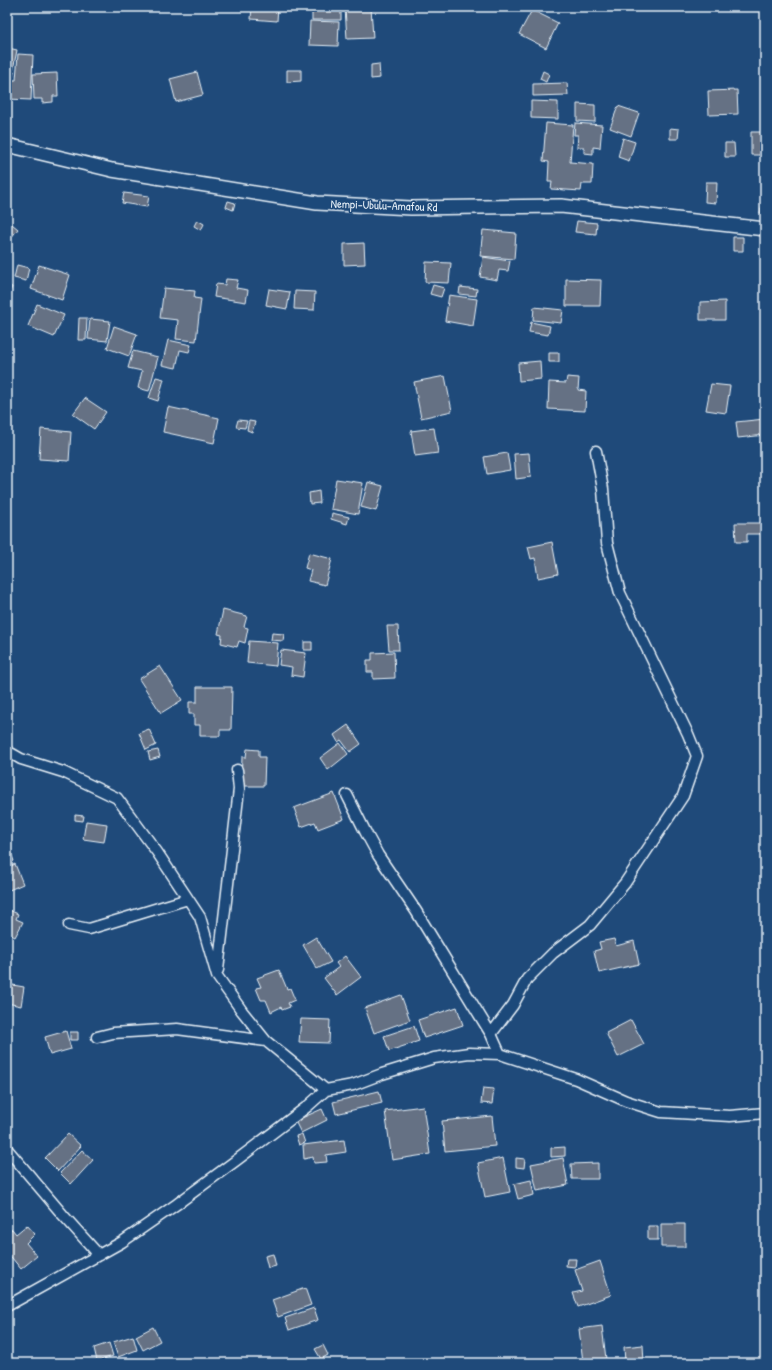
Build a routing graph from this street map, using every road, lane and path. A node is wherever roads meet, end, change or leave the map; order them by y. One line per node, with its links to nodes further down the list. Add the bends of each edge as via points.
1 (7, 145): 2 (street, Nempi-Ubulu-Amafou Rd, via 112,170 317,203 411,208 561,206)
2 (765, 230)
3 (596, 451): 10 (street, via 603,489 607,543 620,593 697,756 683,796 625,883 590,925 553,953 526,979 513,1005)
4 (7, 751): 7 (street, via 21,759 63,772 117,798)
5 (237, 770): 9 (street, via 239,789)
6 (347, 795): 10 (street, via 378,855 416,911)
7 (188, 899): 8 (street, via 89,929); 9 (street, via 200,916)
8 (69, 925)
9 (217, 976): 12 (street)
10 (491, 1034): 13 (street)
11 (97, 1037): 12 (street, via 113,1033 177,1029)
12 (266, 1041): 14 (street)
13 (500, 1054): 14 (street, via 469,1053 434,1058 353,1086); 15 (street, via 576,1079 626,1101 661,1112 730,1116)
14 (326, 1090): 17 (street, via 302,1111 177,1204)
15 (765, 1113)
16 (7, 1149): 17 (street)
17 (99, 1255): 18 (street)
18 (7, 1306)

